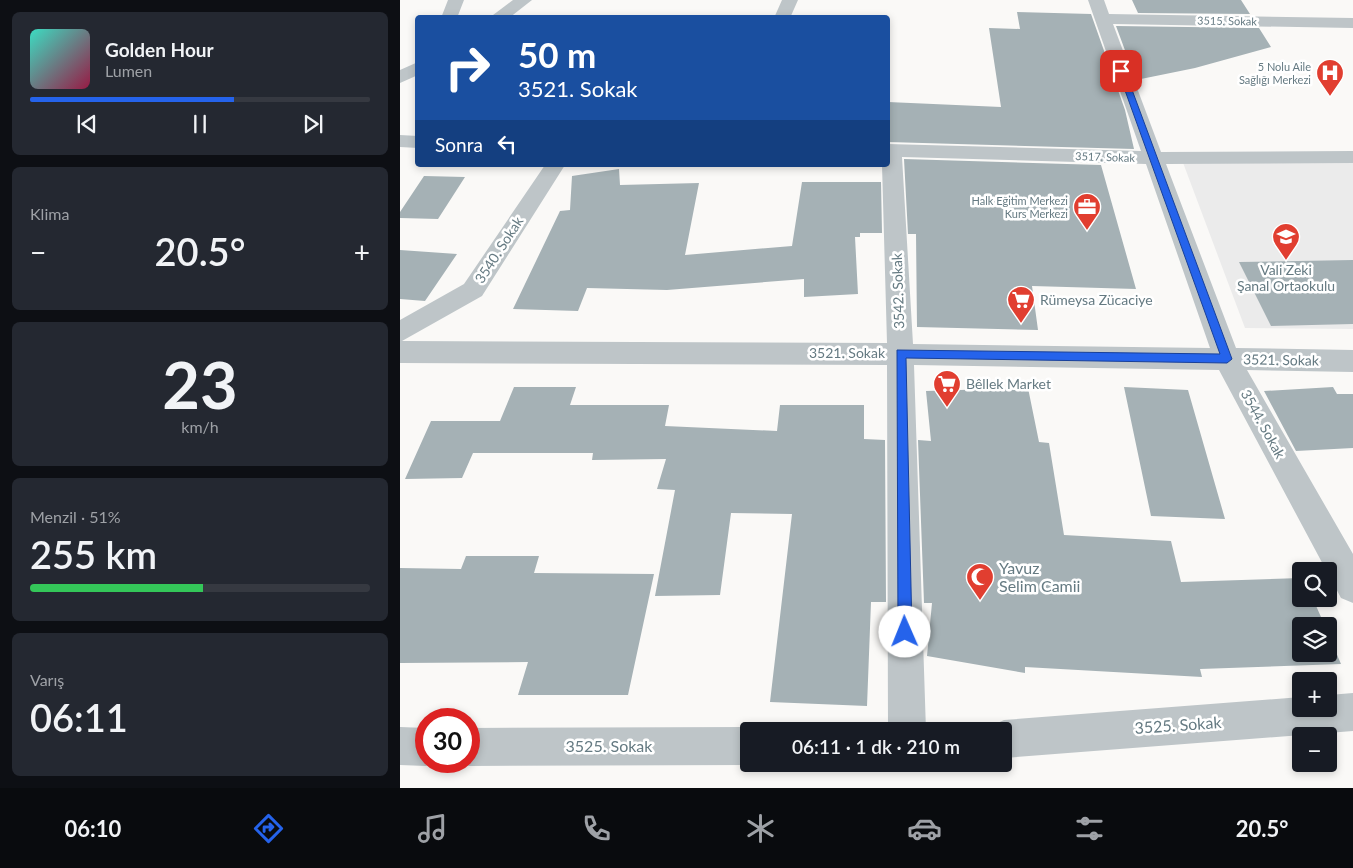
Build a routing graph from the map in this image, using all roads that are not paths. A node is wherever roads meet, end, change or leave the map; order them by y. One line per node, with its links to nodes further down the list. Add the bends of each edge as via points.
1 (456, 0): 5 (street)
2 (524, 0): 6 (street)
3 (790, 0): 7 (street)
4 (1099, 9): 8 (street, 3515. Sokak); 15 (street, 3544. Sokak)
5 (450, 15)
6 (501, 15)
7 (783, 15)
8 (1353, 23)
9 (415, 69): 10 (street)
10 (400, 78)
11 (400, 141): 12 (street)
12 (415, 142)
13 (890, 150): 15 (street, 3517. Sokak); 19 (street, 3542. Sokak)
14 (1353, 157): 15 (street, 3517. Sokak)
15 (1154, 158): 20 (street, 3544. Sokak)
16 (554, 167): 17 (street, 3540. Sokak, via 473,290)
17 (400, 332)
18 (400, 352): 19 (street, 3521. Sokak)
19 (900, 354): 20 (street, 3521. Sokak); 24 (street, 3542. Sokak)
20 (1227, 359): 21 (street, 3521. Sokak); 22 (street, 3544. Sokak)
21 (1353, 361)
22 (1353, 586)
23 (1353, 712): 25 (street, 3525. Sokak)
24 (907, 722)
25 (1012, 737)
26 (740, 746): 27 (street, 3525. Sokak)
27 (480, 747)

